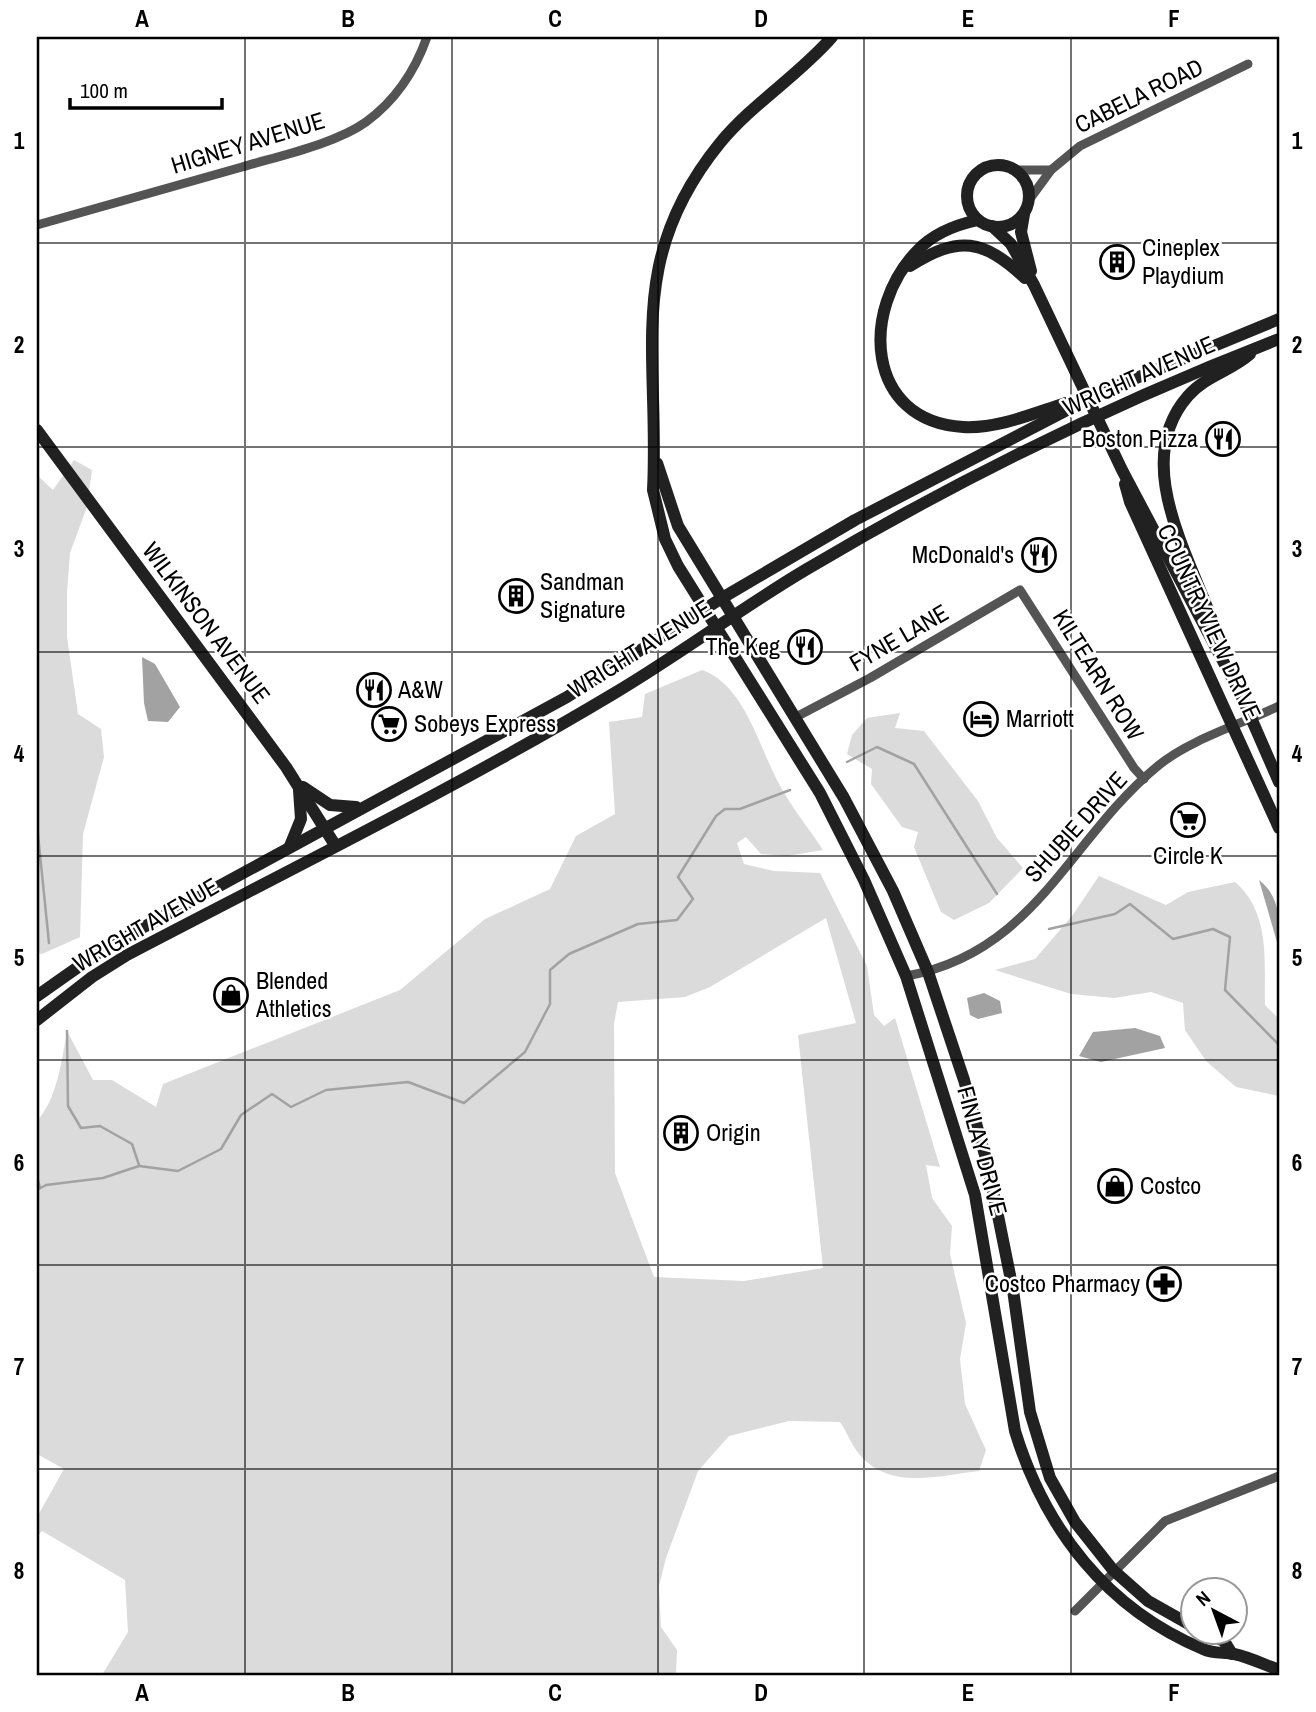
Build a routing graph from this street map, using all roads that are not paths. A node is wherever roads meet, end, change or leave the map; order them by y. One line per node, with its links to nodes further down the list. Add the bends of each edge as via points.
1 (428, 37): 8 (street, HIGNEY AVENUE, via 393,97 347,133)
2 (832, 37): 17 (street, FINLAY DRIVE, via 722,142 678,209 657,270 652,302)
3 (1248, 64): 5 (street, CABELA ROAD, via 1080,146)
4 (1016, 170): 5 (street); 6 (street, via 1027,184); 7 (street, via 993,165 976,175 967,193)
5 (1051, 170): 6 (street, CABELA ROAD)
6 (1027, 206): 9 (street, via 1007,226); 11 (street, COUNTRYVIEW DRIVE, via 1021,232)
7 (978, 219): 9 (street); 10 (street, via 935,236)
8 (37, 225)
9 (992, 226): 11 (street, COUNTRYVIEW DRIVE, via 1011,244)
10 (902, 271): 11 (street, via 929,253 961,244 993,251); 15 (street, via 883,313 879,346 886,378 914,411 947,425 984,427)
11 (1034, 285): 18 (street, COUNTRYVIEW DRIVE)
12 (1279, 319): 15 (street, WRIGHT AVENUE)
13 (1279, 339): 14 (street, WRIGHT AVENUE)
14 (1257, 348): 22 (street, WRIGHT AVENUE, via 1083,422 863,538); 24 (street, via 1190,393 1166,436 1163,464 1190,569)
15 (1074, 403): 20 (street, WRIGHT AVENUE, via 855,520)
16 (37, 430): 31 (street, WILKINSON AVENUE)
17 (654, 457): 20 (street, FINLAY DRIVE, via 678,526); 21 (street, FINLAY DRIVE, via 653,490 662,530)
18 (1122, 470): 24 (street, COUNTRYVIEW DRIVE); 28 (street, COUNTRYVIEW DRIVE, via 1130,502)
19 (1020, 590): 26 (street, FYNE LANE); 29 (street, KILTEARN ROW)
20 (722, 598): 21 (street, WRIGHT AVENUE); 22 (street, FINLAY DRIVE)
21 (705, 609): 23 (street, FINLAY DRIVE); 32 (street, WRIGHT AVENUE, via 568,697)
22 (732, 616): 23 (street, WRIGHT AVENUE); 26 (street, FINLAY DRIVE)
23 (715, 626): 35 (street, WRIGHT AVENUE, via 605,698); 38 (street, FINLAY DRIVE, via 824,800)
24 (1228, 671): 27 (street, COUNTRYVIEW DRIVE)
25 (1279, 706): 27 (street, SHUBIE DRIVE)
26 (796, 717): 37 (street, FINLAY DRIVE, via 869,845)
27 (1252, 721): 28 (street, SHUBIE DRIVE); 30 (street, COUNTRYVIEW DRIVE)
28 (1235, 728): 29 (street, SHUBIE DRIVE, via 1180,752); 34 (street, COUNTRYVIEW DRIVE)
29 (1144, 779): 37 (street, SHUBIE DRIVE, via 1004,935)
30 (1279, 782)
31 (297, 783): 32 (street, via 330,805); 33 (street, WILKINSON AVENUE); 36 (street, via 301,819)
32 (364, 806): 33 (street, WRIGHT AVENUE)
33 (325, 827): 35 (street, WILKINSON AVENUE); 36 (street, WRIGHT AVENUE)
34 (1279, 828)
35 (335, 845): 40 (street, WRIGHT AVENUE, via 127,955)
36 (289, 847): 39 (street, WRIGHT AVENUE, via 98,953)
37 (928, 972): 38 (street, SHUBIE DRIVE); 42 (street, FINLAY DRIVE, via 992,1184 1038,1446 1066,1508)
38 (906, 976): 43 (street, FINLAY DRIVE, via 975,1195 1007,1395 1020,1448 1057,1527)
39 (37, 996)
40 (37, 1020)
41 (1279, 1476): 42 (street, via 1166,1521)
42 (1113, 1570): 43 (street); 45 (street, FINLAY DRIVE, via 1148,1601)
43 (1102, 1583): 44 (street); 47 (street, FINLAY DRIVE, via 1170,1633 1217,1654)
44 (1075, 1611)
45 (1180, 1619)
46 (1227, 1646): 47 (street, FINLAY DRIVE)
47 (1232, 1654): 48 (street, FINLAY DRIVE)
48 (1279, 1671)

